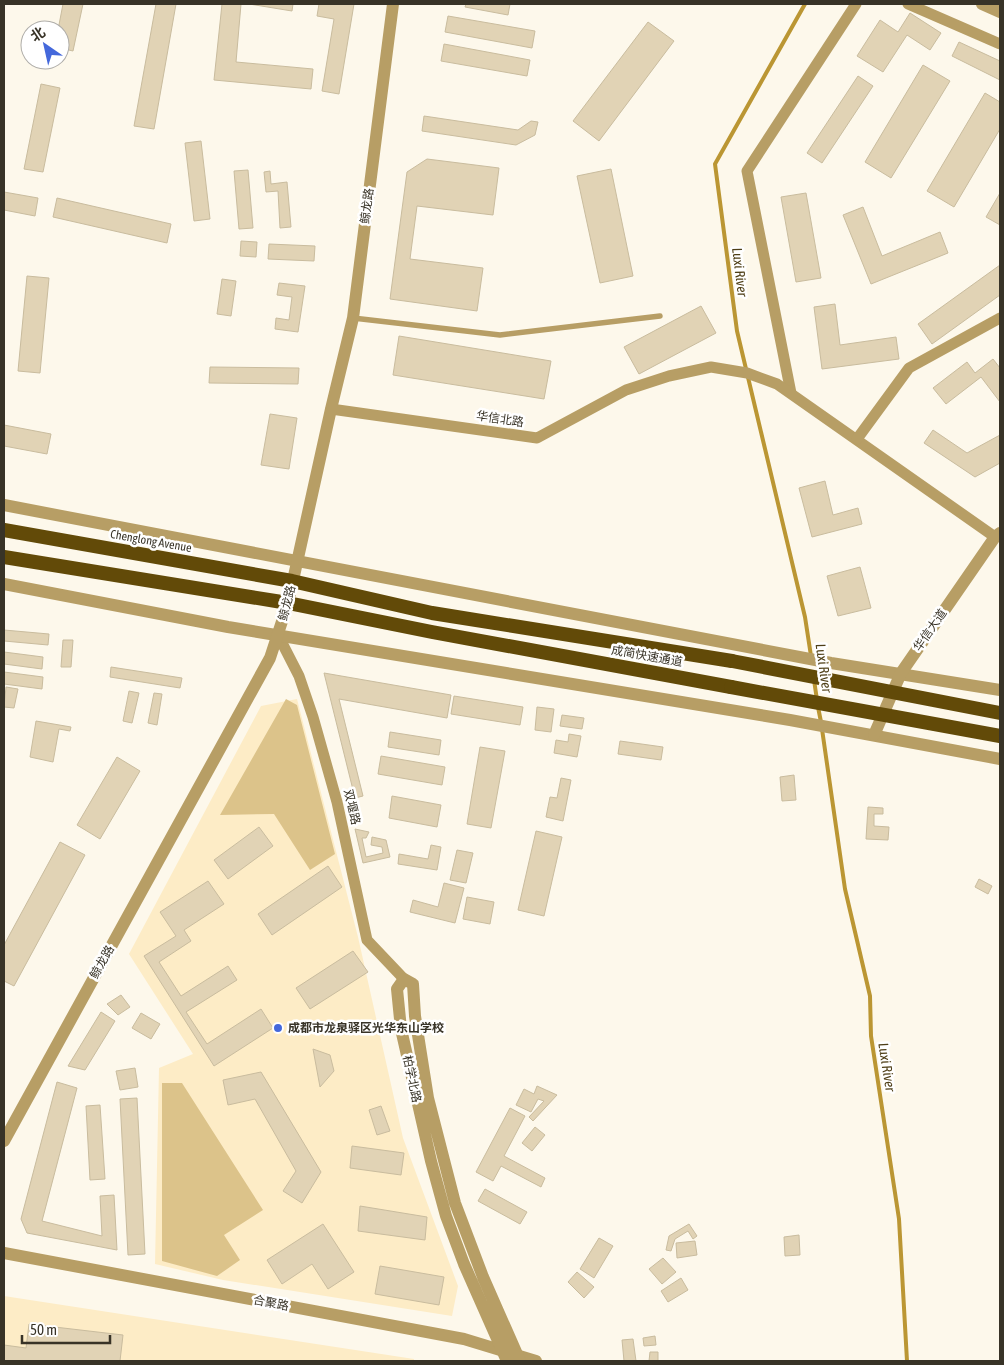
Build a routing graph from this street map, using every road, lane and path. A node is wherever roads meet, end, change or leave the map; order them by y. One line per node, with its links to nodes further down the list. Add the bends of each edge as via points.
1 (393, 4): 8 (street, 鲸龙路)
2 (856, 4): 10 (street, via 747,171)
3 (908, 4): 6 (street)
4 (982, 4): 5 (street)
5 (1000, 12)
6 (1000, 44)
7 (660, 316): 8 (lane, via 500,335)
8 (353, 318): 11 (street, 鲸龙路)
9 (1000, 318): 12 (street, via 909,368)
10 (791, 393): 11 (street, 华信北路, via 747,373 710,367 626,390 537,438); 12 (street)
11 (330, 409): 17 (street, 鲸龙路)
12 (857, 439): 15 (street)
13 (4, 505): 17 (street)
14 (4, 530): 18 (highway, Chenglong Avenue)
15 (998, 537): 22 (street, 华信大道)
16 (4, 557): 20 (highway)
17 (298, 560): 18 (street, 鲸龙路); 22 (street, via 832,663)
18 (292, 581): 20 (street, 鲸龙路); 24 (highway, 成简快速通道, bridge, via 432,613 732,661)
19 (4, 584): 21 (street)
20 (288, 603): 21 (street, 鲸龙路); 26 (highway, 成简快速通道, bridge)
21 (278, 635): 25 (street); 28 (street, 双堰路, via 299,676 313,717 337,802 368,940); 29 (street, 鲸龙路, via 270,658)
22 (901, 673): 23 (street); 25 (street, 华信大道)
23 (1000, 690)
24 (1000, 712)
25 (874, 735): 27 (street)
26 (1000, 736)
27 (1000, 758)
28 (404, 979): 31 (street, 柏学北路, via 397,989 401,1029 446,1216 464,1264)
29 (4, 1141)
30 (4, 1253): 31 (street, 合聚路, via 464,1339)
31 (512, 1357): 32 (street, 合聚路)
32 (536, 1361)

